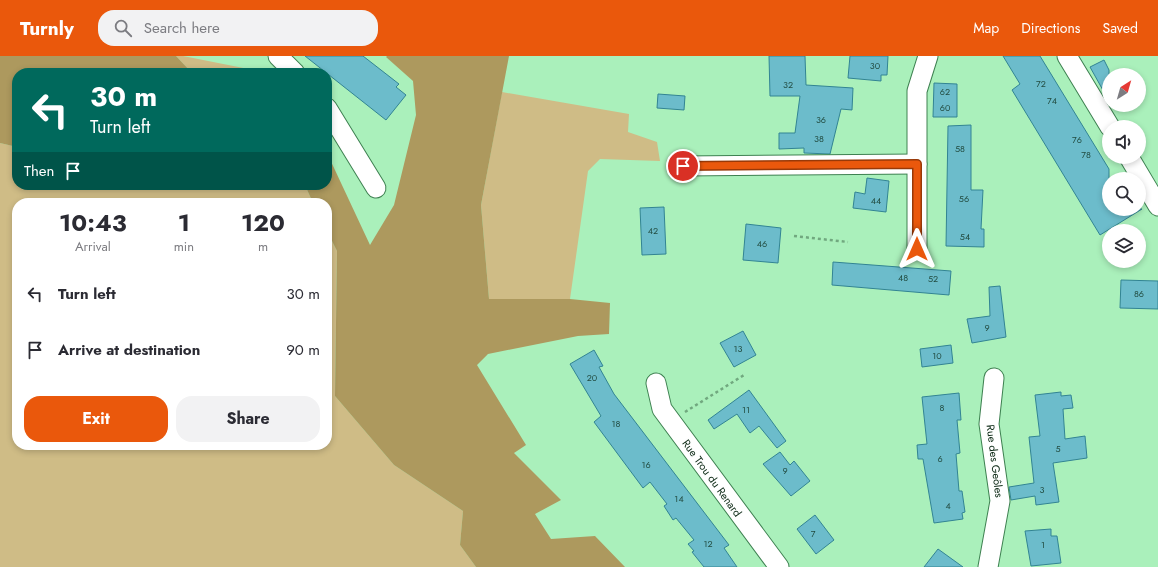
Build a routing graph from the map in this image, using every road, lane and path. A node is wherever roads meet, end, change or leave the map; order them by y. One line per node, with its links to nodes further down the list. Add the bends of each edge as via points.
1 (278, 56): 4 (street)
2 (928, 56): 7 (street, via 917,91)
3 (1067, 56): 6 (street)
4 (290, 68)
5 (332, 116): 10 (street)
6 (1106, 120)
7 (917, 164): 9 (street); 14 (street)
8 (1133, 164): 11 (street)
9 (683, 166)
10 (376, 188)
11 (1158, 206)
12 (794, 236): 13 (path)
13 (848, 242)
14 (917, 249)
15 (744, 375): 18 (path)
16 (994, 378): 20 (street, Rue des Geôles, via 989,424 1000,501)
17 (656, 383): 18 (street, Rue Trou du Renard, via 662,409)
18 (670, 421): 19 (street, Rue Trou du Renard)
19 (779, 567)
20 (988, 567)

